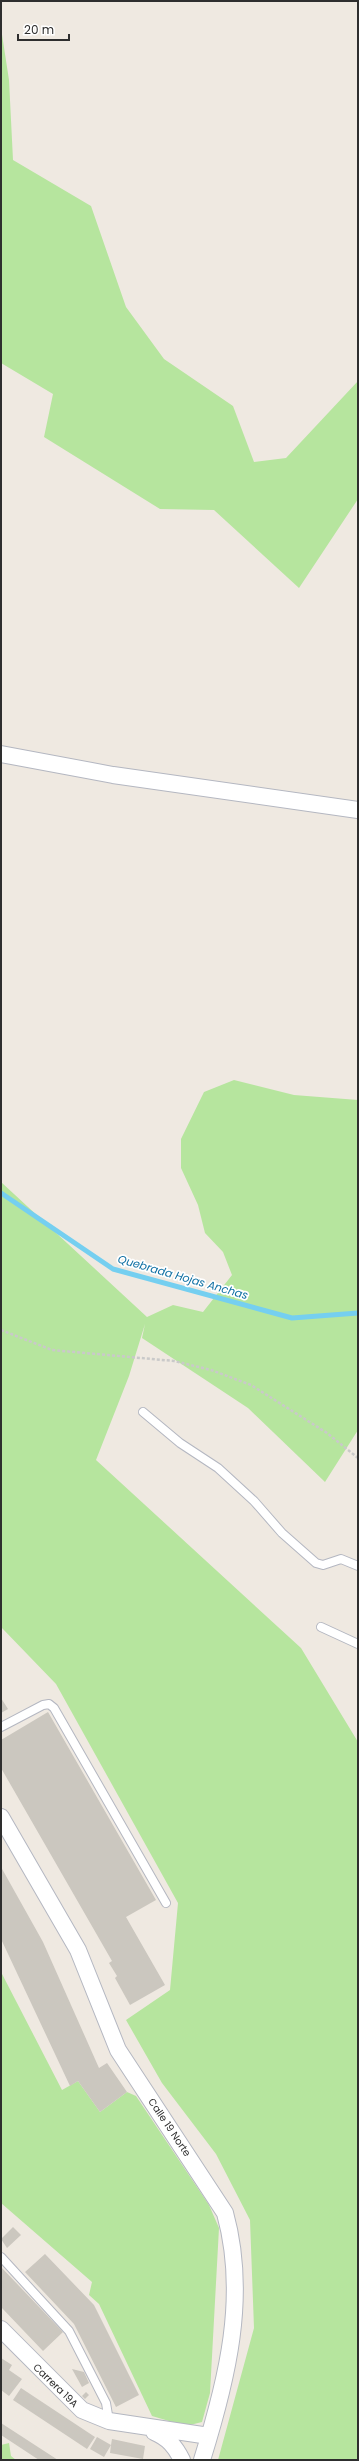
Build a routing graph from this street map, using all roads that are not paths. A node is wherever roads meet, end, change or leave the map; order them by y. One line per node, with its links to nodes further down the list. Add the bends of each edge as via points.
1 (1, 754): 2 (street, via 113,774)
2 (358, 810)
3 (143, 1412): 4 (lane, via 180,1443 218,1468 254,1501 282,1533 316,1563 323,1565 341,1559)
4 (358, 1566)
5 (321, 1627): 6 (lane)
6 (358, 1644)
7 (1, 1727): 9 (lane, via 43,1705 48,1704 54,1708)
8 (1, 1817): 14 (street, Calle 19 Norte, via 78,1950 118,2050 224,2213 233,2241 233,2337)
9 (166, 1902)
10 (1, 2257): 12 (lane, via 69,2331 106,2403)
11 (1, 2329): 12 (street, Carrera 19A, via 82,2410)
12 (109, 2421): 13 (street, Carrera 19A)
13 (145, 2428): 14 (street, Carrera 19A); 15 (street, Carrera 19A, via 167,2437)
14 (209, 2436): 16 (street, Calle 19 Norte)
15 (182, 2460)
16 (202, 2460)

